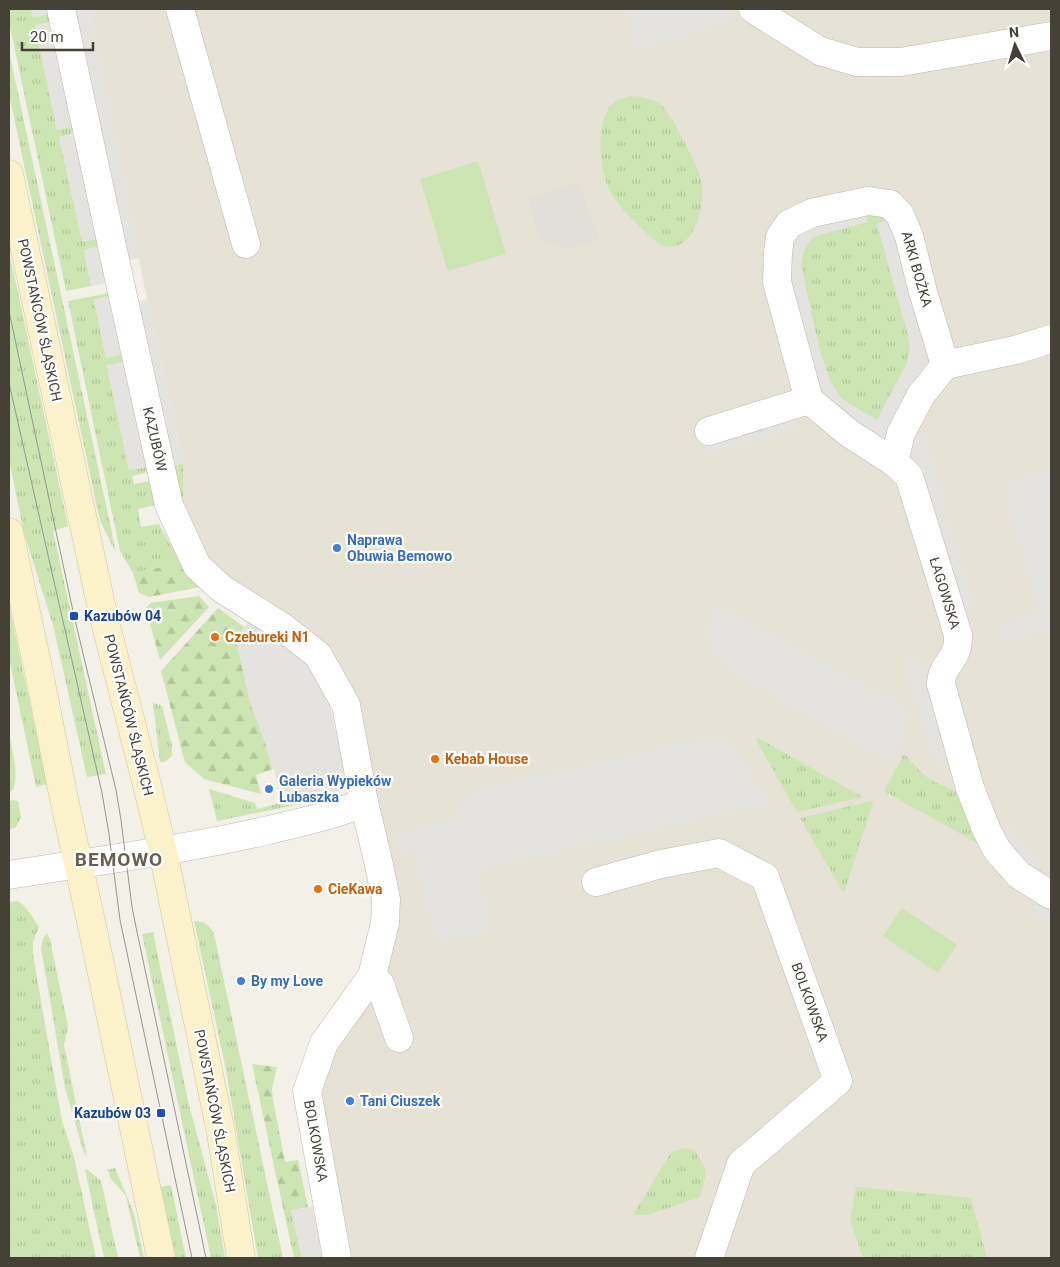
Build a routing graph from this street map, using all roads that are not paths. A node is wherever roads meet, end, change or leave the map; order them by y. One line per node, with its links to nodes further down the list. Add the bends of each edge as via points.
1 (61, 9): 13 (street, KAZUBÓW, via 169,505 198,566 222,589 281,626 318,655 346,705)
2 (180, 9): 6 (street)
3 (753, 9): 4 (street, via 820,51 857,62 901,62)
4 (1051, 36)
5 (9, 174): 14 (main road, POWSTAŃCÓW ŚLĄSKICH, via 103,614)
6 (246, 244)
7 (1051, 339): 8 (street)
8 (945, 365): 9 (street, ARKI BOŻKA, via 908,236 900,216 890,204 868,201 812,213 789,224 780,237 777,282); 11 (street, via 913,410 901,433)
9 (809, 400): 10 (street); 11 (street, via 850,434)
10 (709, 430)
11 (894, 462): 18 (street, ŁAGOWSKA, via 909,476 958,635 958,649 944,669 941,684 970,788 997,850 1019,875)
12 (9, 532): 15 (main road)
13 (364, 802): 14 (street, via 312,819); 19 (street, BOLKOWSKA, via 386,899 385,924)
14 (163, 852): 15 (street); 22 (main road, POWSTAŃCÓW ŚLĄSKICH, via 221,1133)
15 (78, 865): 16 (street); 21 (main road)
16 (9, 875)
17 (596, 882): 24 (street, BOLKOWSKA, via 719,853 765,877 838,1081 741,1164)
18 (1051, 895)
19 (372, 976): 20 (street, via 380,984); 23 (street, BOLKOWSKA, via 324,1043 307,1090)
20 (399, 1038)
21 (161, 1258)
22 (241, 1258)
23 (337, 1258)
24 (709, 1258)

